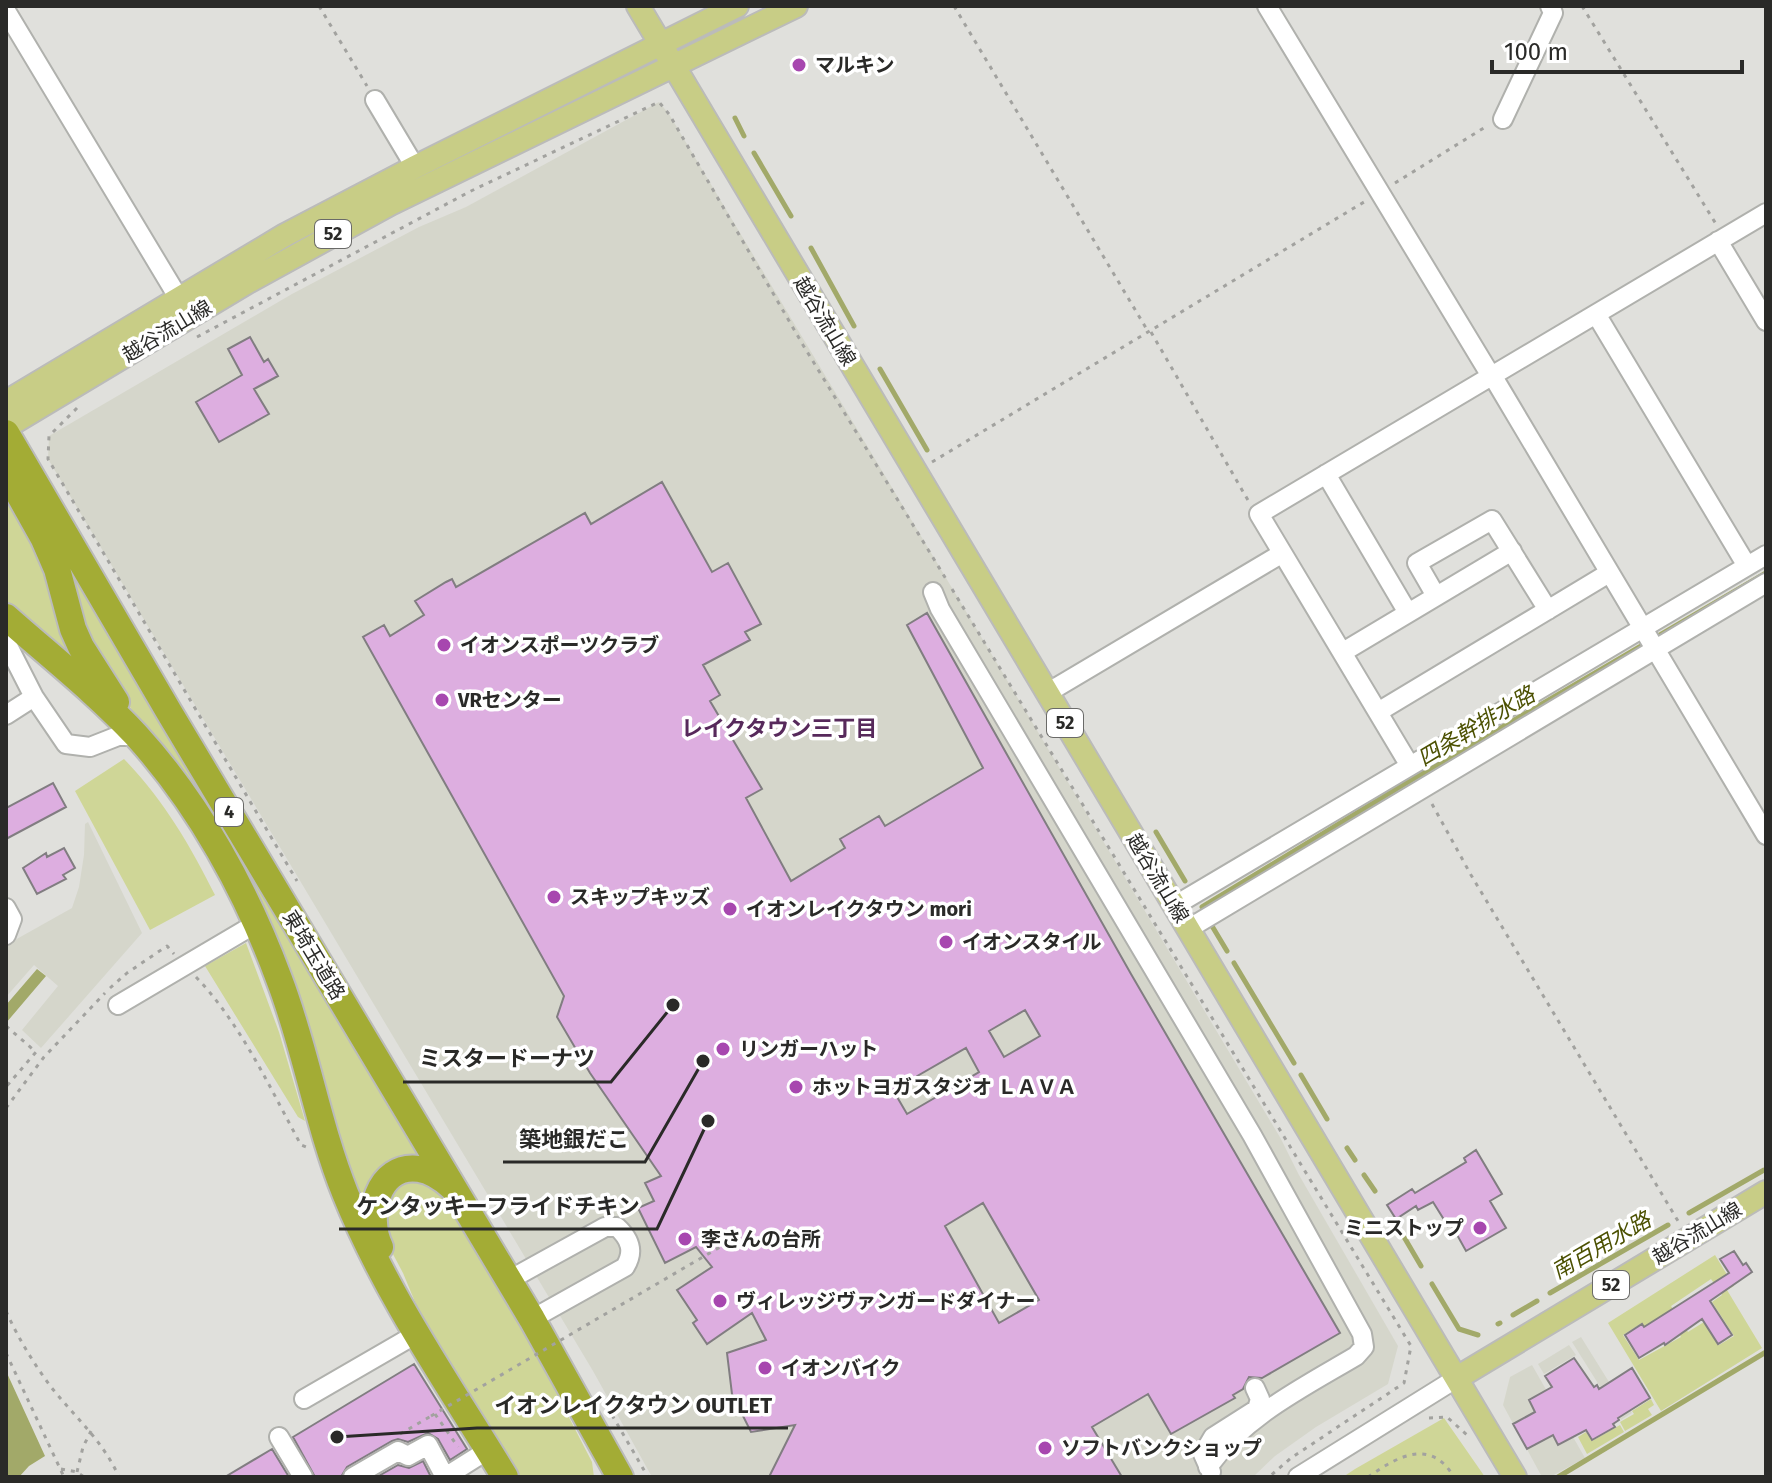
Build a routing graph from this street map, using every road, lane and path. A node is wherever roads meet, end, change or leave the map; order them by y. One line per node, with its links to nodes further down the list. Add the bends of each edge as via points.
1 (319, 6): 12 (path)
2 (638, 6): 10 (main road)
3 (737, 6): 10 (main road, 越谷流山線 / 52)
4 (796, 6): 11 (main road, 越谷流山線 / 52)
5 (954, 6): 21 (path)
6 (1267, 6): 15 (street)
7 (1582, 6): 17 (path)
8 (1556, 8): 13 (street)
9 (6, 11): 18 (street)
10 (660, 44): 11 (main road, 越谷流山線 / 52); 14 (main road, 越谷流山線 / 52)
11 (674, 67): 26 (main road, 越谷流山線 / 52, via 313,245); 28 (main road, 越谷流山線 / 52)
12 (375, 100): 14 (street)
13 (1503, 119): 15 (path)
14 (415, 167): 18 (main road, 越谷流山線 / 52)
15 (1379, 193): 21 (path); 23 (street)
16 (1766, 213): 17 (street)
17 (1721, 239): 19 (street); 20 (street)
18 (178, 297): 25 (main road, 越谷流山線 / 52)
19 (1596, 314): 23 (street); 34 (street)
20 (1766, 321)
21 (1150, 332): 28 (path); 30 (path)
22 (191, 340): 99 (path, via 471,191 659,102 1411,1346 1404,1383)
23 (1492, 376): 29 (street); 35 (street)
24 (85, 401): 53 (path, via 49,436 48,459)
25 (6, 402)
26 (6, 430): 65 (highway, 東埼玉道路 / 4)
27 (6, 471): 49 (highway, 4, via 57,569 81,647)
28 (915, 472): 45 (main road, 越谷流山線 / 52)
29 (1326, 474): 30 (street); 40 (street)
30 (1259, 514): 32 (street)
31 (1512, 551): 38 (street); 38 (street, via 1492,520 1417,563); 39 (street)
32 (1281, 554): 44 (street); 45 (street)
33 (1766, 555): 34 (street)
34 (1747, 566): 42 (street)
35 (1609, 573): 39 (street); 42 (street)
36 (1766, 583): 42 (street)
37 (933, 592): 89 (street, via 1252,1135 1362,1334 1364,1347 1356,1356 1260,1415 1222,1448)
38 (1436, 596): 40 (street)
39 (1548, 610): 47 (street)
40 (1408, 613): 44 (street)
41 (6, 617): 49 (highway, 東埼玉道路 / 4)
42 (1648, 640): 50 (street); 51 (street); 52 (street)
43 (6, 642): 46 (street)
44 (1343, 652): 47 (street)
45 (1047, 693): 54 (main road, 越谷流山線 / 52)
46 (34, 697): 48 (street); 49 (street, via 66,744 90,747 118,736)
47 (1378, 712): 50 (street)
48 (6, 715)
49 (137, 736): 56 (highway, 東埼玉道路 / 4, via 213,842)
50 (1410, 766): 54 (street)
51 (1422, 788): 57 (street); 68 (path)
52 (1766, 835)
53 (300, 887)
54 (1174, 906): 57 (main road, 越谷流山線 / 52)
55 (6, 908): 58 (street, via 12,919)
56 (257, 923): 59 (street); 64 (highway, 東埼玉道路 / 4, via 289,1006)
57 (1188, 929): 76 (main road, 越谷流山線 / 52)
58 (6, 935)
59 (186, 966): 60 (street); 63 (path, via 167,946 127,973 44,1057); 64 (path, via 251,1054 301,1145)
60 (118, 1005)
61 (6, 1026): 62 (path, via 36,1052)
62 (6, 1087)
63 (6, 1108)
64 (328, 1149): 72 (highway, 東埼玉道路 / 4, via 364,1237)
65 (455, 1189): 69 (highway, 東埼玉道路 / 4); 72 (highway, 4, via 431,1173 409,1169 391,1176 374,1203 377,1241)
66 (1766, 1192): 68 (main road, 越谷流山線 / 52)
67 (737, 1237): 80 (path, bridge)
68 (1688, 1238): 76 (main road, 越谷流山線 / 52)
69 (509, 1280): 71 (highway, 東埼玉道路 / 4); 71 (street, via 605,1227 625,1234 631,1251 625,1267)
70 (6, 1311): 82 (path, via 52,1388)
71 (541, 1314): 73 (path); 75 (highway, 東埼玉道路 / 4)
72 (413, 1325): 78 (street); 95 (highway, 東埼玉道路 / 4)
73 (572, 1348)
74 (6, 1353): 87 (path)
75 (565, 1375): 96 (highway, 4, via 572,1407); 97 (highway, 東埼玉道路 / 4)
76 (1457, 1378): 100 (street); 103 (main road)
77 (1255, 1388): 89 (street, via 1257,1409 1213,1437 1203,1454)
78 (304, 1399)
79 (610, 1413): 98 (path)
80 (433, 1415): 85 (path); 86 (path)
81 (1428, 1418): 84 (path, via 1447,1417)
82 (91, 1431): 88 (path); 92 (path)
83 (279, 1437): 93 (street)
84 (1469, 1437)
85 (399, 1442): 86 (street, via 408,1456 428,1445 445,1477); 94 (street)
86 (474, 1459)
87 (61, 1469): 88 (path); 90 (path)
88 (77, 1472): 91 (path)
89 (1212, 1472)
90 (64, 1477)
91 (84, 1477)
92 (119, 1477)
93 (303, 1477)
94 (353, 1477)
95 (505, 1477)
96 (602, 1477)
97 (620, 1477)
98 (648, 1477)
99 (1269, 1477)
100 (1298, 1477)
101 (1368, 1477): 102 (path, via 1395,1459 1419,1453 1441,1461)
102 (1454, 1477)
103 (1515, 1477)

